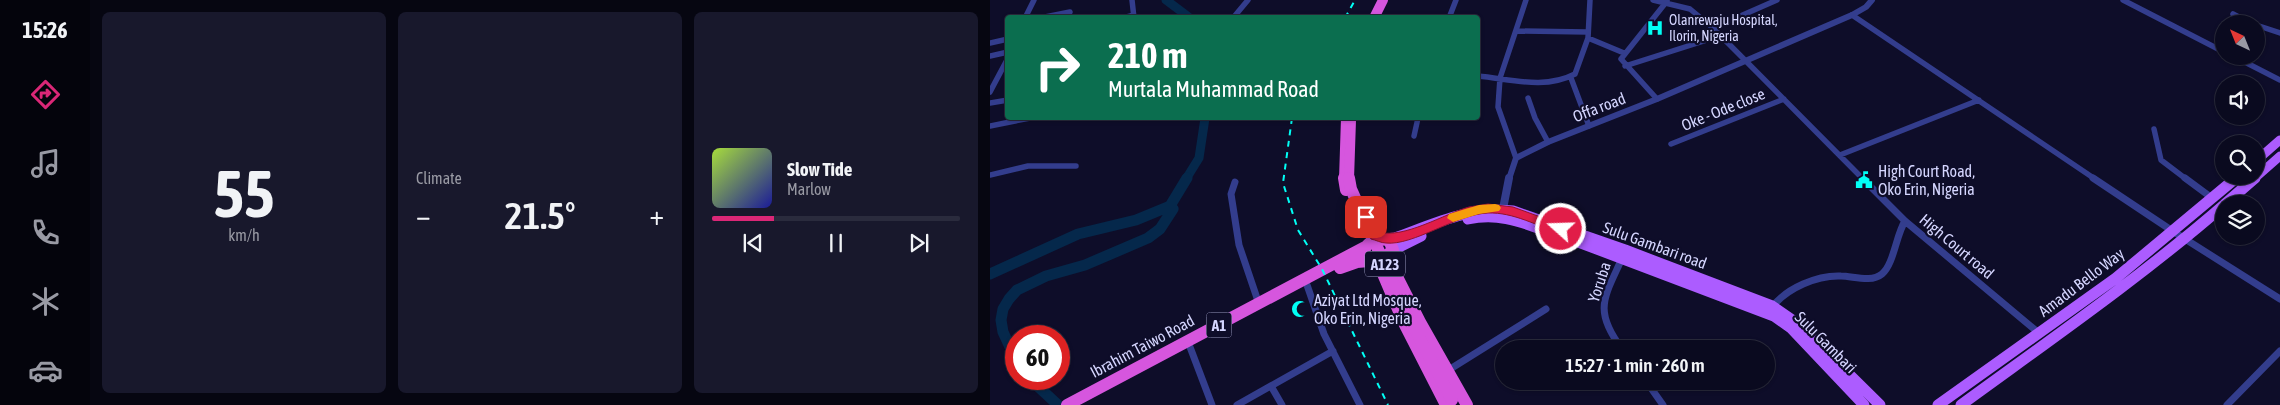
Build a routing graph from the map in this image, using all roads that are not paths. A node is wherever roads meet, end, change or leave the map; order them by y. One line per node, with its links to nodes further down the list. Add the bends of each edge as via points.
1 (1034, 0): 15 (street)
2 (1132, 0): 17 (street)
3 (1248, 0): 18 (street)
4 (1383, 0): 19 (highway)
5 (1388, 0): 20 (highway)
6 (1456, 0): 21 (street)
7 (1526, 0): 25 (street)
8 (1590, 0): 27 (street)
9 (1653, 0): 13 (street, High Court road)
10 (1777, 0): 23 (street)
11 (1872, 0): 22 (street)
12 (2123, 0): 31 (street)
13 (1667, 1): 23 (street, High Court road, via 1690,9); 33 (street, via 1650,26)
14 (1070, 12): 16 (street)
15 (1027, 15)
16 (1055, 15)
17 (1134, 15)
18 (1236, 15)
19 (1376, 15)
20 (1380, 15)
21 (1450, 15)
22 (1852, 15): 35 (street); 48 (street)
23 (1713, 28): 35 (street, High Court road)
24 (2265, 28): 26 (street)
25 (1516, 31): 27 (street); 40 (street)
26 (2280, 33)
27 (1588, 35): 33 (street); 41 (street, via 1577,73)
28 (1005, 40): 30 (street)
29 (1707, 40): 38 (street)
30 (990, 43)
31 (2215, 47)
32 (1005, 53): 34 (street)
33 (1624, 53): 38 (street, via 1621,59)
34 (990, 56)
35 (1747, 61): 45 (street, Offa road); 46 (street, High Court road)
36 (1005, 64): 43 (street)
37 (2251, 65): 42 (street)
38 (1625, 66): 45 (street)
39 (1480, 76): 40 (street)
40 (1500, 78): 41 (street, via 1536,83); 65 (street, via 1498,107)
41 (1571, 78): 56 (street)
42 (2280, 80)
43 (990, 92)
44 (1528, 98): 60 (street)
45 (1657, 99): 56 (street, Offa road)
46 (1784, 99): 61 (street, Oke - Ode close); 63 (street, High Court road)
47 (1005, 100): 49 (street)
48 (1979, 100): 63 (street); 75 (street)
49 (990, 103)
50 (1020, 120): 55 (street)
51 (1352, 120): 76 (highway, via 1351,182 1372,231)
52 (1352, 120): 78 (highway, via 1344,182 1366,235)
53 (1352, 120): 95 (highway, A123, bridge, via 1348,172 1351,189 1407,314)
54 (1418, 120): 58 (street)
55 (990, 126)
56 (1589, 126): 60 (street, Offa road)
57 (2154, 129): 71 (street, via 2161,160)
58 (1414, 136)
59 (2280, 140): 62 (main road)
60 (1548, 142): 65 (street, Offa road)
61 (1671, 144)
62 (2265, 153)
63 (1840, 155): 74 (street, High Court road)
64 (2280, 156): 70 (main road, Amadu Bello Way)
65 (1516, 158): 72 (street)
66 (1076, 166): 67 (street, via 1028,166)
67 (990, 175)
68 (1235, 182): 84 (street, via 1231,194 1239,245)
69 (2227, 185): 71 (main road, Amadu Bello Way)
70 (2234, 195)
71 (2212, 198): 75 (main road, Amadu Bello Way)
72 (1502, 212): 76 (main road, via 1479,209 1395,238); 79 (main road, Sulu Gambari, via 1467,219 1423,235); 80 (main road, Sulu Gambari)
73 (2215, 212): 77 (main road, Amadu Bello Way)
74 (1905, 221): 86 (street, via 1896,235 1889,264 1882,274 1869,278 1836,276 1817,280 1780,298); 87 (street, High Court road)
75 (2174, 232): 77 (street); 87 (main road, Amadu Bello Way)
76 (1383, 238): 78 (highway, A1); 79 (highway, via 1391,242)
77 (2185, 238): 83 (street); 87 (main road, Amadu Bello Way)
78 (1366, 245): 81 (highway, via 1363,255); 84 (highway, Ibrahim Taiwo Road / A1)
79 (1392, 251): 81 (highway, A1, via 1383,259); 92 (highway, A123, via 1391,265)
80 (1624, 254): 86 (main road, Sulu Gambari); 88 (street, Yoruba, via 1604,305 1605,323)
81 (1371, 261): 82 (highway, Ibrahim Taiwo Road / A1, via 1350,263); 95 (highway, A123, via 1380,267 1403,321)
82 (1306, 285): 89 (highway, Ibrahim Taiwo Road / A1); 90 (street)
83 (2280, 299)
84 (1259, 304): 96 (highway, Ibrahim Taiwo Road / A1)
85 (1546, 309): 92 (street)
86 (1771, 310): 102 (main road, Sulu Gambari); 103 (main road, via 1798,324)
87 (2044, 338): 104 (main road, Amadu Bello Way); 105 (main road, Amadu Bello Way)
88 (1616, 340)
89 (1190, 347): 96 (highway, Ibrahim Taiwo Road / A1); 97 (street)
90 (1333, 351): 93 (street); 100 (street)
91 (2280, 351): 106 (street)
92 (1447, 371): 95 (highway, A123)
93 (1271, 386): 98 (street); 99 (street)
94 (1652, 390): 101 (street)
95 (1456, 403)
96 (1073, 404)
97 (1212, 405)
98 (1237, 405)
99 (1282, 405)
100 (1360, 405)
101 (1663, 405)
102 (1864, 405)
103 (1880, 405)
104 (1938, 405)
105 (1961, 405)
106 (2227, 405)

